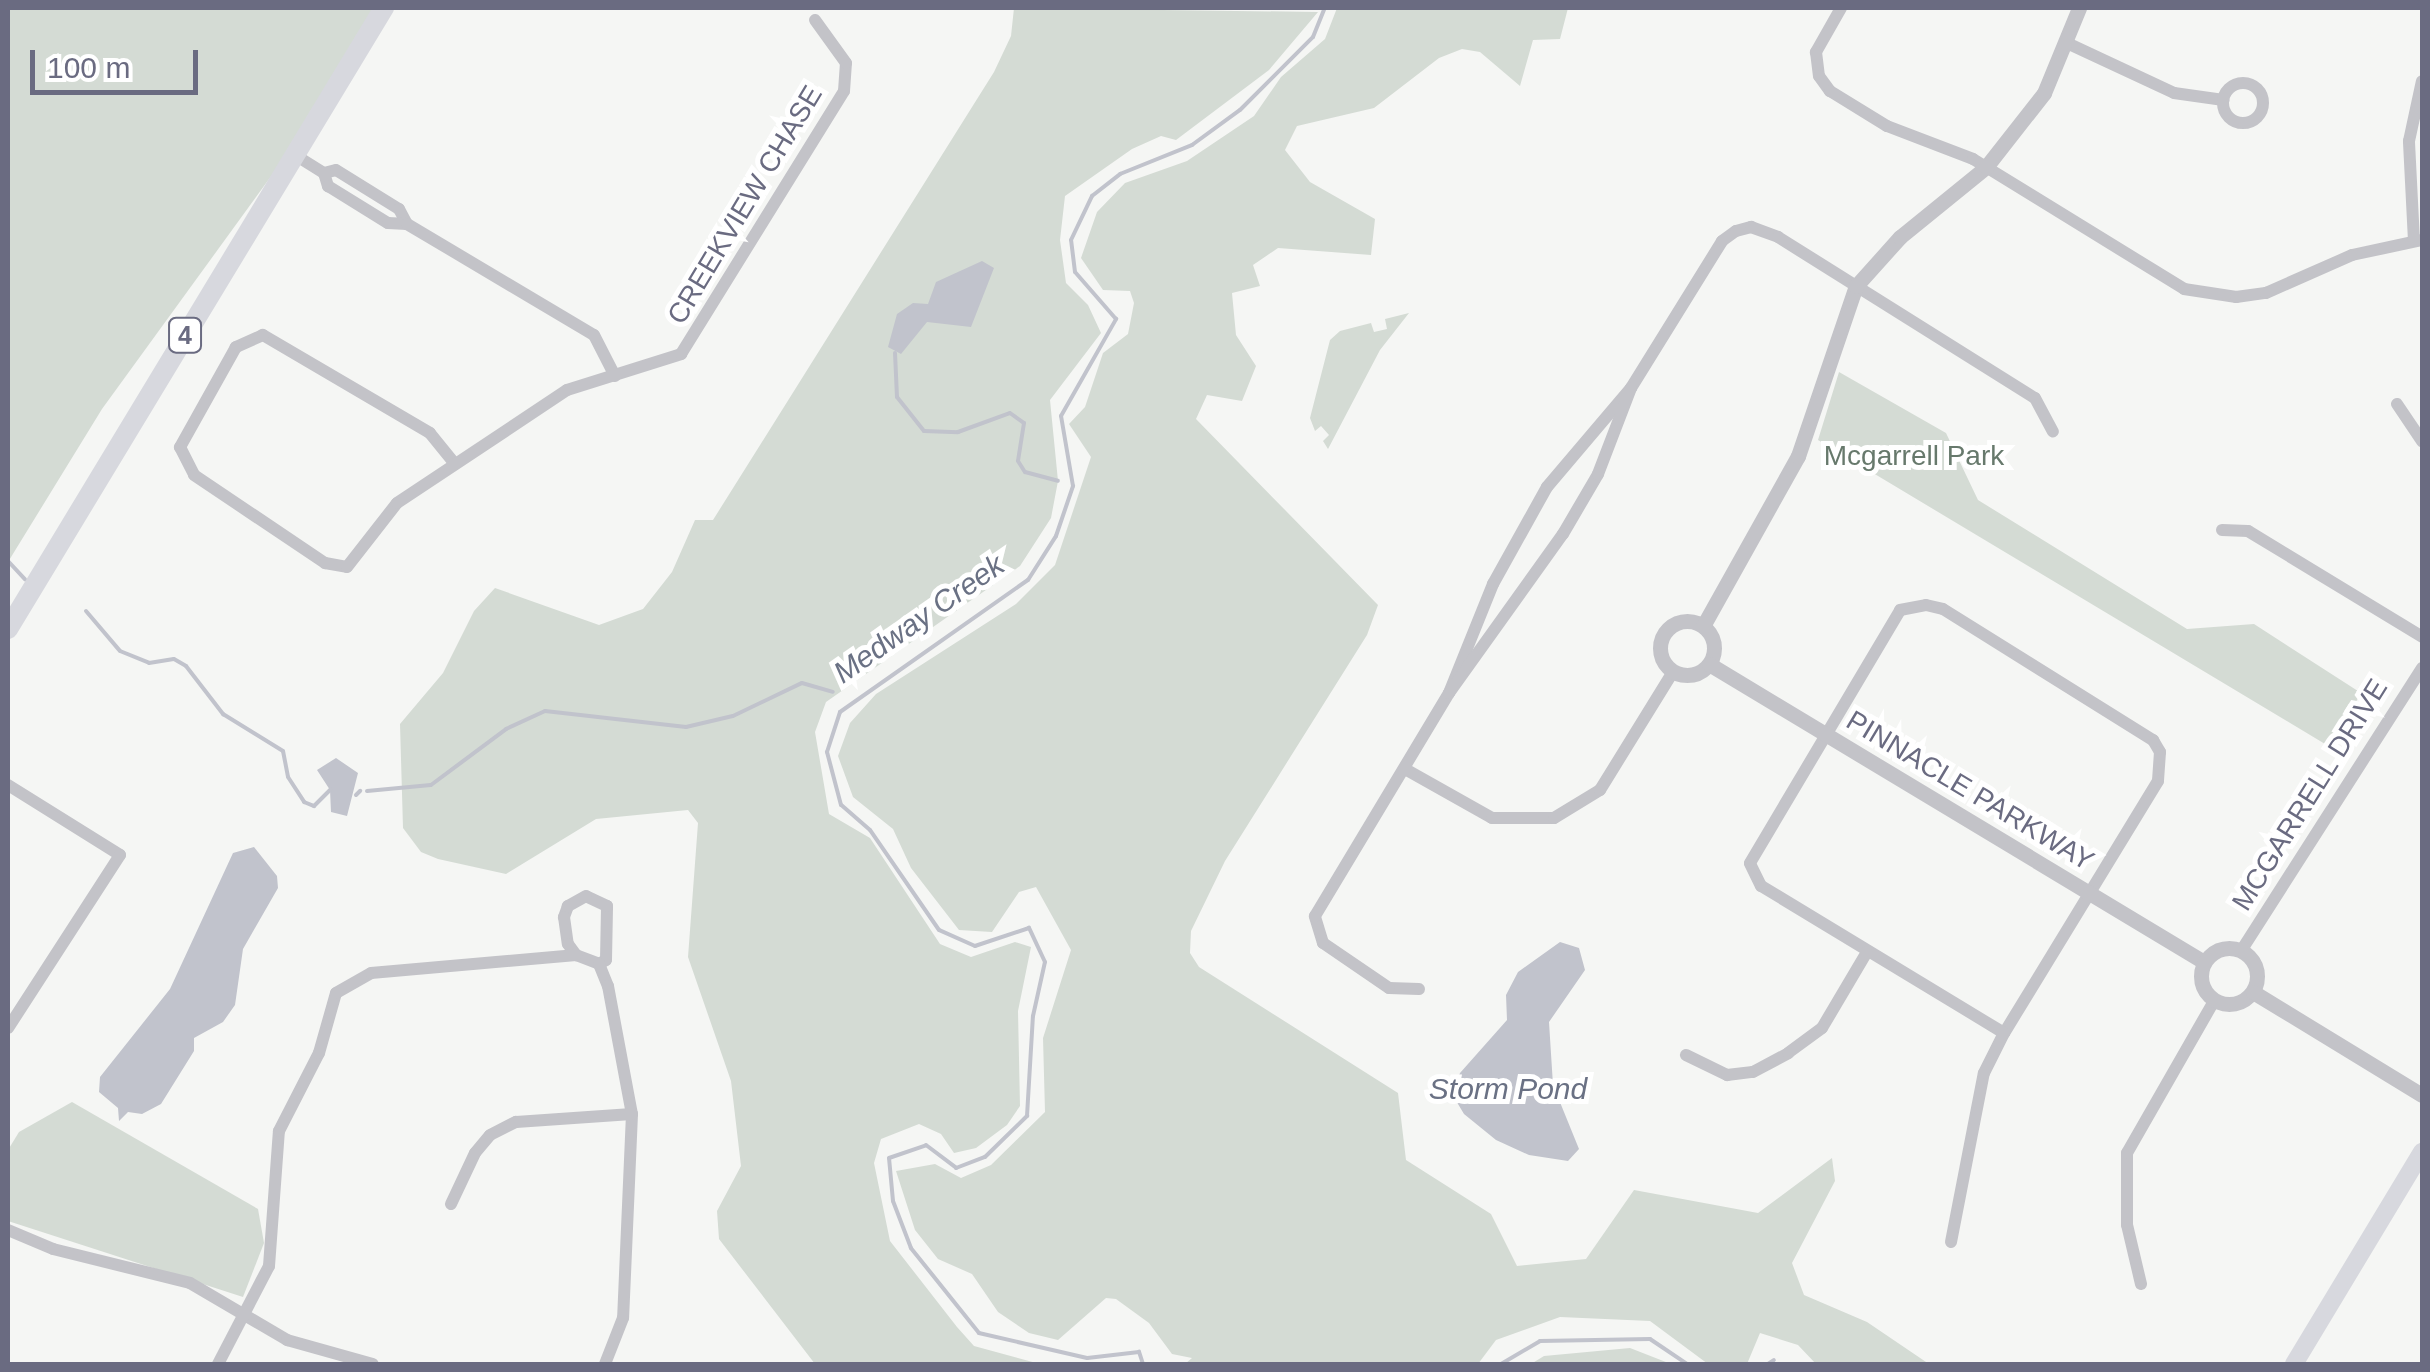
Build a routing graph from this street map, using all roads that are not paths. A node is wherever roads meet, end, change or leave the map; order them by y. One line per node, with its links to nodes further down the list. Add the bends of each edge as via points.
1 (384, 8): 8 (main road, 4)
2 (1841, 8): 9 (street, via 1816,52 1823,84 1887,126 1944,144)
3 (2080, 8): 5 (street)
4 (814, 20): 12 (street, CREEKVIEW CHASE, via 846,62 844,91 692,343 668,362)
5 (2067, 43): 7 (street, via 2174,94); 9 (street, via 2044,93)
6 (2422, 81): 10 (street, via 2409,140)
7 (2224, 100)
8 (295, 154): 12 (street, via 324,172 328,186 388,224 406,224 594,334); 20 (main road, 4)
9 (1986, 167): 10 (street, via 2162,278 2208,295 2266,293 2352,255); 11 (street, via 1900,236)
10 (2418, 240)
11 (1856, 286): 13 (street, via 1778,237 1751,227 1736,231 1722,242); 15 (street, via 2035,398); 19 (street, via 1798,456)
12 (614, 376): 17 (street, CREEKVIEW CHASE, via 567,390)
13 (1631, 388): 25 (street, via 1626,413 1572,519); 25 (street, via 1547,487 1494,584)
14 (2398, 404): 16 (street)
15 (2053, 432)
16 (2422, 441)
17 (455, 464): 17 (street, CREEKVIEW CHASE, via 397,503 346,568 325,563 194,476 180,447 236,347 262,335 430,434)
18 (2222, 530): 21 (street, via 2248,531)
19 (1702, 626): 22 (street, via 1714,648); 24 (street, via 1677,622 1664,634 1661,659)
20 (8, 630)
21 (2422, 637)
22 (1709, 664): 24 (street, via 1688,676); 26 (street, PINNACLE PARKWAY)
23 (2422, 668): 30 (street, MCGARRELL DRIVE)
24 (1672, 672): 27 (street, via 1600,790 1554,818 1492,818)
25 (1449, 693): 27 (street)
26 (1825, 734): 29 (street, PINNACLE PARKWAY); 29 (street, via 1900,610 1944,609 2153,740 2160,752 2158,781); 31 (street, via 1750,863 1761,886)
27 (1404, 768): 35 (street, via 1328,893 1316,930 1323,943 1389,988)
28 (8, 786): 38 (street, via 120,855)
29 (2090, 892): 33 (street, PINNACLE PARKWAY); 39 (street)
30 (2241, 951): 33 (street, via 2219,950); 36 (street, via 2257,970)
31 (1867, 952): 39 (street); 40 (street, via 1822,1028 1788,1053 1753,1072 1726,1075)
32 (576, 956): 34 (street); 34 (street, via 564,918 575,900 598,897 607,906 608,928 606,960); 48 (street, via 371,973 336,993 320,1054 279,1132 268,1266)
33 (2204, 962): 37 (street, via 2201,982)
34 (599, 964): 42 (street)
35 (1419, 989)
36 (2253, 992): 37 (street, via 2234,1004); 41 (street)
37 (2214, 1001): 47 (street, via 2127,1153 2127,1225)
38 (8, 1028)
39 (2004, 1032): 46 (street, via 1984,1073)
40 (1686, 1055)
41 (2422, 1095)
42 (632, 1114): 44 (street, via 516,1122 490,1135 475,1153); 51 (street, via 623,1318)
43 (2422, 1152): 52 (main road)
44 (451, 1204)
45 (8, 1230): 48 (street, via 54,1249 190,1283)
46 (1951, 1242)
47 (2142, 1284)
48 (246, 1316): 49 (street); 50 (street, via 288,1340)
49 (218, 1364)
50 (373, 1364)
51 (604, 1364)
52 (2294, 1364)

